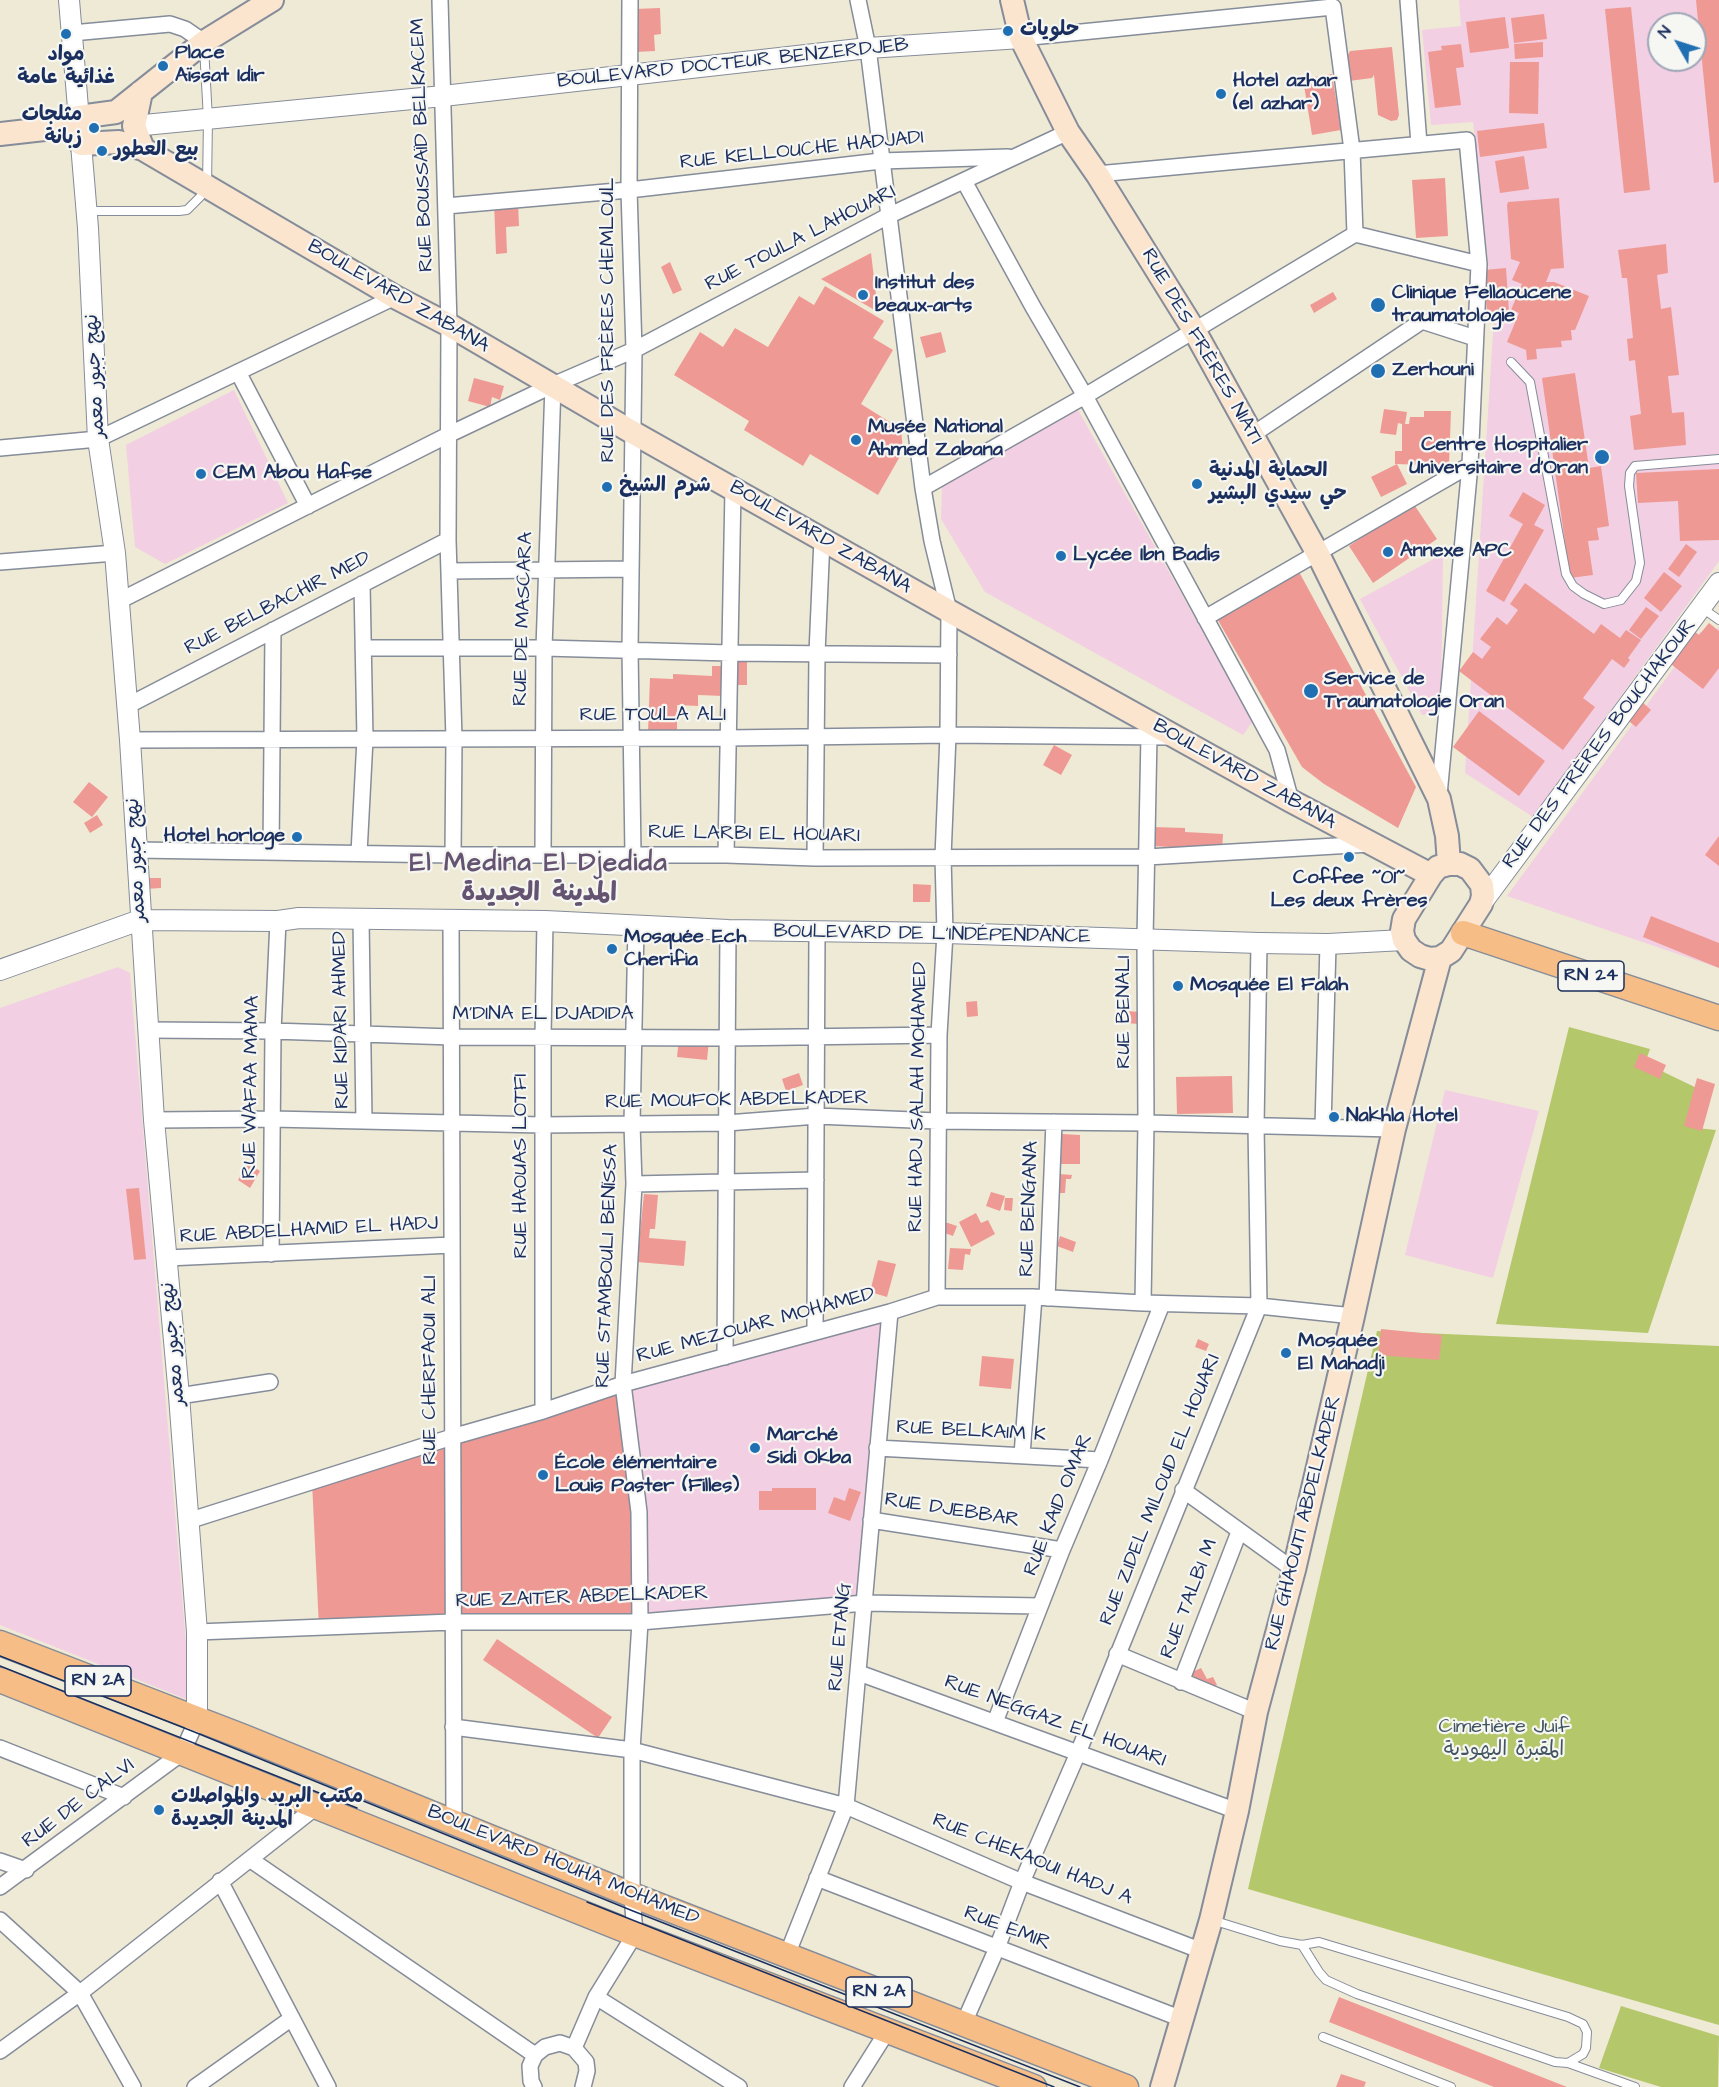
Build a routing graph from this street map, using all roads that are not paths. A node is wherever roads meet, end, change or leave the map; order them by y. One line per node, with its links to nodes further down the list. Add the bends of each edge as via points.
1 (69, 0): 9 (street, نهج جبور معمر)
2 (272, 0): 11 (main road)
3 (440, 0): 15 (street, RUE BOUSSAÏD BELKACEM)
4 (630, 0): 13 (street, RUE DES FRÈRES CHEMLOUL)
5 (858, 0): 12 (street, RUE HADJ SALAH MOHAMED)
6 (1012, 0): 10 (main road, RUE DES FRÈRES NIATI)
7 (1408, 0): 21 (street)
8 (1275, 6): 10 (street, BOULEVARD DOCTEUR BENZERDJEB); 23 (street, BOULEVARD DOCTEUR BENZERDJEB, via 1333,7)
9 (72, 33): 11 (street, via 170,24); 18 (street, نهج جبور معمر)
10 (1021, 38): 12 (street, BOULEVARD DOCTEUR BENZERDJEB); 19 (main road, RUE DES FRÈRES NIATI)
11 (204, 42): 14 (main road); 16 (lane)
12 (868, 48): 13 (street, BOULEVARD DOCTEUR BENZERDJEB); 25 (street, RUE HADJ SALAH MOHAMED)
13 (629, 75): 15 (street, BOULEVARD DOCTEUR BENZERDJEB); 29 (street, RUE DES FRÈRES CHEMLOUL)
14 (141, 92): 17 (main road); 18 (main road, via 116,112)
15 (443, 96): 16 (street, BOULEVARD DOCTEUR BENZERDJEB); 30 (street, RUE BOUSSAÏD BELKACEM)
16 (208, 119): 17 (street, BOULEVARD DOCTEUR BENZERDJEB); 28 (lane)
17 (134, 126): 22 (main road)
18 (80, 129): 20 (main road); 22 (main road, BOULEVARD ZABANA); 31 (street, نهج جبور معمر)
19 (1068, 132): 24 (street, RUE TOULA LAHOUARI); 26 (main road, RUE DES FRÈRES NIATI)
20 (0, 134)
21 (1419, 144): 23 (street); 34 (street, via 1467,140)
22 (143, 148): 28 (main road, BOULEVARD ZABANA)
23 (1352, 150): 26 (street); 33 (street)
24 (1014, 157): 25 (street, RUE KELLOUCHE HADJADI); 27 (street, RUE TOULA LAHOUARI)
25 (880, 160): 29 (street, RUE KELLOUCHE HADJADI); 32 (street, RUE HADJ SALAH MOHAMED)
26 (1097, 174): 37 (main road, RUE DES FRÈRES NIATI)
27 (964, 181): 32 (street, RUE TOULA LAHOUARI); 43 (street)
28 (207, 186): 31 (lane, via 187,210); 35 (main road, BOULEVARD ZABANA)
29 (629, 190): 30 (street, RUE KELLOUCHE HADJADI); 39 (street, RUE DES FRÈRES CHEMLOUL)
30 (446, 206): 36 (street, RUE BOUSSAÏD BELKACEM)
31 (87, 211): 47 (street, نهج جبور معمر)
32 (888, 216): 39 (street, RUE TOULA LAHOUARI); 51 (street, RUE HADJ SALAH MOHAMED)
33 (1355, 234): 34 (street); 37 (street)
34 (1479, 264): 38 (street)
35 (395, 297): 36 (main road, BOULEVARD ZABANA); 41 (street)
36 (450, 326): 42 (main road, BOULEVARD ZABANA); 45 (street, RUE BOUSSAÏD BELKACEM)
37 (1194, 330): 43 (street); 46 (main road, RUE DES FRÈRES NIATI)
38 (1475, 338): 46 (street, via 1422,321); 50 (street)
39 (634, 350): 42 (street, RUE TOULA LAHOUARI); 44 (street, RUE DES FRÈRES CHEMLOUL)
40 (1511, 362): 49 (lane, via 1530,382 1566,574 1573,586 1604,604 1621,600 1636,581 1640,564 1629,486 1635,466)
41 (238, 372): 47 (street); 53 (street)
42 (553, 385): 44 (main road, BOULEVARD ZABANA); 45 (street, RUE TOULA LAHOUARI); 61 (street, RUE DE MASCARA)
43 (1085, 396): 51 (street); 67 (street)
44 (632, 432): 52 (main road, BOULEVARD ZABANA); 59 (street, RUE DES FRÈRES CHEMLOUL)
45 (450, 434): 53 (street, RUE TOULA LAHOUARI); 55 (street, RUE BOUSSAÏD BELKACEM)
46 (1252, 435): 57 (main road, RUE DES FRÈRES NIATI)
47 (98, 439): 48 (street); 56 (street, نهج جبور معمر)
48 (0, 448)
49 (1719, 459)
50 (1470, 465): 57 (street); 88 (street)
51 (923, 488): 66 (street, RUE HADJ SALAH MOHAMED)
52 (733, 489): 54 (main road, BOULEVARD ZABANA); 74 (street)
53 (308, 506): 64 (street, RUE TOULA LAHOUARI)
54 (822, 539): 66 (main road, BOULEVARD ZABANA); 75 (street)
55 (448, 540): 60 (street, RUE BOUSSAÏD BELKACEM); 63 (street, RUE BELBACHIR MED)
56 (115, 553): 58 (street); 64 (street, نهج جبور معمر)
57 (1317, 554): 67 (street); 88 (main road, RUE DES FRÈRES NIATI)
58 (0, 562)
59 (631, 569): 61 (street); 73 (street, RUE DES FRÈRES CHEMLOUL)
60 (449, 570): 61 (street); 71 (street, RUE BOUSSAÏD BELKACEM)
61 (546, 570): 72 (street, RUE DE MASCARA)
62 (1719, 583): 65 (street, RUE DES FRÈRES BOUCHAKOUR)
63 (362, 584): 69 (street, RUE BELBACHIR MED); 70 (street)
64 (118, 601): 77 (street, نهج جبور معمر)
65 (1701, 608): 68 (lane); 102 (street, RUE DES FRÈRES BOUCHAKOUR)
66 (949, 611): 76 (street, RUE HADJ SALAH MOHAMED); 78 (main road, BOULEVARD ZABANA)
67 (1205, 618): 89 (street, via 1277,750)
68 (1719, 620)
69 (273, 630): 77 (street, RUE BELBACHIR MED); 84 (street)
70 (363, 648): 71 (street); 85 (street)
71 (451, 648): 72 (street); 86 (street, RUE BOUSSAÏD BELKACEM)
72 (544, 648): 73 (street); 80 (street, RUE DE MASCARA)
73 (630, 649): 74 (street); 82 (street, RUE DES FRÈRES CHEMLOUL)
74 (730, 653): 75 (street); 83 (street)
75 (817, 653): 76 (street); 81 (street)
76 (949, 655): 79 (street, RUE HADJ SALAH MOHAMED)
77 (127, 706): 87 (street, نهج جبور معمر)
78 (1147, 728): 79 (street, RUE TOULA ALI); 89 (main road, BOULEVARD ZABANA, via 1177,738); 99 (street, RUE BENALI)
79 (948, 735): 81 (street, RUE TOULA ALI); 98 (street, RUE HADJ SALAH MOHAMED)
80 (542, 737): 82 (street, RUE TOULA ALI); 86 (street, RUE TOULA ALI); 94 (street, RUE DE MASCARA)
81 (817, 737): 83 (street, RUE TOULA ALI); 100 (street)
82 (632, 738): 83 (street, RUE TOULA ALI); 96 (street, RUE DES FRÈRES CHEMLOUL)
83 (728, 738): 97 (street)
84 (272, 739): 85 (street, RUE TOULA ALI); 87 (street, RUE TOULA ALI); 92 (street)
85 (365, 739): 86 (street, RUE TOULA ALI); 93 (street)
86 (454, 739): 95 (street, RUE BOUSSAÏD BELKACEM)
87 (130, 740): 91 (street, نهج جبور معمر)
88 (1439, 799): 101 (main road, RUE DES FRÈRES NIATI, via 1447,836)
89 (1291, 801): 90 (main road, BOULEVARD ZABANA)
90 (1370, 843): 99 (street, RUE LARBI EL HOUARI); 101 (main road, BOULEVARD ZABANA)
91 (137, 850): 92 (street, RUE LARBI EL HOUARI); 104 (street, نهج جبور معمر)
92 (271, 852): 93 (street, RUE LARBI EL HOUARI)
93 (359, 853): 95 (street, RUE LARBI EL HOUARI)
94 (543, 854): 95 (street, RUE LARBI EL HOUARI); 96 (street, RUE LARBI EL HOUARI)
95 (453, 855)
96 (633, 855): 97 (street, RUE LARBI EL HOUARI)
97 (726, 855): 100 (street, RUE LARBI EL HOUARI)
98 (943, 857): 99 (street, RUE LARBI EL HOUARI); 100 (street, RUE LARBI EL HOUARI); 111 (street, RUE HADJ SALAH MOHAMED)
99 (1147, 857): 113 (street, RUE BENALI)
100 (815, 858)
101 (1440, 870): 102 (main road, via 1460,864 1470,869 1482,885); 114 (main road, via 1404,919)
102 (1481, 904): 112 (main road)
103 (361, 919): 105 (street, BOULEVARD DE L'INDÉPENDANCE); 106 (street, BOULEVARD DE L'INDÉPENDANCE); 122 (street, RUE KIDARI AHMED)
104 (140, 920): 106 (street, BOULEVARD DE L'INDÉPENDANCE); 118 (street, BOULEVARD DE L'INDÉPENDANCE); 120 (street, نهج جبور معمر)
105 (451, 920): 107 (street, BOULEVARD DE L'INDÉPENDANCE); 126 (street, RUE CHERFAOUI ALI)
106 (278, 921): 121 (street, RUE WAFAA MAMA)
107 (545, 921): 108 (street, BOULEVARD DE L'INDÉPENDANCE); 127 (street, RUE HAOUAS LOTFI)
108 (636, 926): 109 (street, BOULEVARD DE L'INDÉPENDANCE); 124 (street, RUE STAMBOULI BENÏSSA)
109 (728, 930): 110 (street, BOULEVARD DE L'INDÉPENDANCE); 128 (street)
110 (817, 933): 111 (street, BOULEVARD DE L'INDÉPENDANCE); 125 (street)
111 (945, 933): 113 (street, BOULEVARD DE L'INDÉPENDANCE); 123 (street, RUE HADJ SALAH MOHAMED)
112 (1463, 933): 117 (main road, via 1451,951); 119 (main road, RN 24)
113 (1145, 939): 115 (street, BOULEVARD DE L'INDÉPENDANCE); 137 (street, RUE BENALI)
114 (1404, 940): 116 (street, BOULEVARD DE L'INDÉPENDANCE); 117 (main road, via 1420,956)
115 (1259, 943): 116 (street, BOULEVARD DE L'INDÉPENDANCE); 140 (street, RUE ZIDEL MILOUD EL HOUARI)
116 (1328, 944): 141 (street)
117 (1440, 958): 142 (main road, RUE GHAOUTI ABDELKADER)
118 (0, 970)
119 (1719, 1018)
120 (148, 1030): 121 (street, M'DINA EL DJADIDA); 131 (street, نهج جبور معمر)
121 (273, 1031): 122 (street, M'DINA EL DJADIDA); 130 (street, RUE WAFAA MAMA)
122 (364, 1033): 126 (street, M'DINA EL DJADIDA); 132 (street, RUE KIDARI AHMED)
123 (939, 1035): 125 (street, M'DINA EL DJADIDA); 133 (street, RUE HADJ SALAH MOHAMED)
124 (634, 1036): 127 (street, M'DINA EL DJADIDA); 128 (street, M'DINA EL DJADIDA); 138 (street, RUE STAMBOULI BENÏSSA)
125 (816, 1036): 128 (street, M'DINA EL DJADIDA); 129 (street)
126 (452, 1037): 127 (street, M'DINA EL DJADIDA); 135 (street, RUE CHERFAOUI ALI)
127 (543, 1037): 139 (street, RUE HAOUAS LOTFI)
128 (727, 1038): 136 (street)
129 (817, 1116): 133 (street, RUE MOUFOK ABDELKADER); 136 (street, RUE MOUFOK ABDELKADER); 143 (street)
130 (272, 1119): 131 (street, RUE MOUFOK ABDELKADER); 132 (street, RUE MOUFOK ABDELKADER); 147 (street, RUE WAFAA MAMA)
131 (154, 1120): 148 (street, نهج جبور معمر)
132 (364, 1121): 135 (street, RUE MOUFOK ABDELKADER)
133 (938, 1121): 134 (street, RUE MOUFOK ABDELKADER); 149 (street, RUE HADJ SALAH MOHAMED)
134 (1054, 1122): 137 (street, RUE MOUFOK ABDELKADER); 150 (street, RUE BENGANA)
135 (452, 1123): 139 (street, RUE MOUFOK ABDELKADER); 146 (street, RUE CHERFAOUI ALI)
136 (727, 1123): 138 (street, RUE MOUFOK ABDELKADER); 144 (street)
137 (1146, 1123): 140 (street, RUE MOUFOK ABDELKADER); 151 (street, RUE BENALI)
138 (632, 1124): 139 (street, RUE MOUFOK ABDELKADER); 145 (street, RUE STAMBOULI BENÏSSA)
139 (543, 1125): 161 (street, RUE HAOUAS LOTFI)
140 (1256, 1126): 141 (street, RUE MOUFOK ABDELKADER); 153 (street, RUE ZIDEL MILOUD EL HOUARI)
141 (1323, 1127): 142 (street, RUE MOUFOK ABDELKADER)
142 (1394, 1129): 155 (main road, RUE GHAOUTI ABDELKADER)
143 (816, 1180): 144 (street); 156 (street)
144 (727, 1182): 145 (street); 157 (street)
145 (634, 1184): 159 (street, RUE STAMBOULI BENÏSSA)
146 (452, 1245): 147 (street, RUE ABDELHAMID EL HADJ); 162 (street, RUE CHERFAOUI ALI)
147 (271, 1254): 148 (street, RUE ABDELHAMID EL HADJ)
148 (167, 1258): 160 (street, نهج جبور معمر)
149 (937, 1297): 150 (street, RUE MEZOUAR MOHAMED); 154 (street, RUE MEZOUAR MOHAMED)
150 (1040, 1298): 151 (street, RUE MEZOUAR MOHAMED); 164 (street, RUE BENGANA)
151 (1143, 1303): 152 (street, RUE MEZOUAR MOHAMED)
152 (1162, 1304): 153 (street, RUE MEZOUAR MOHAMED); 165 (street, RUE KAID OMAR)
153 (1259, 1306): 155 (street, RUE MEZOUAR MOHAMED); 166 (street, RUE ZIDEL MILOUD EL HOUARI)
154 (890, 1312): 156 (street, RUE MEZOUAR MOHAMED); 163 (street, RUE ETANG)
155 (1353, 1316): 171 (main road, RUE GHAOUTI ABDELKADER)
156 (815, 1332): 157 (street, RUE MEZOUAR MOHAMED)
157 (724, 1357): 159 (street, RUE MEZOUAR MOHAMED)
158 (270, 1382): 160 (street)
159 (623, 1384): 161 (street, RUE MEZOUAR MOHAMED); 175 (street, RUE STAMBOULI BENÏSSA, via 639,1512)
160 (179, 1395): 168 (street, نهج جبور معمر)
161 (543, 1411): 162 (street, RUE MEZOUAR MOHAMED)
162 (453, 1437): 168 (street, RUE MEZOUAR MOHAMED); 174 (street, RUE CHERFAOUI ALI)
163 (877, 1448): 164 (street, RUE BELKAIM K); 167 (street, RUE ETANG)
164 (1022, 1455): 165 (street, RUE BELKAIM K)
165 (1100, 1460): 170 (street, RUE KAID OMAR)
166 (1183, 1490): 169 (street); 178 (street, RUE ZIDEL MILOUD EL HOUARI)
167 (871, 1520): 170 (street, RUE DJEBBAR); 172 (street, RUE ETANG)
168 (188, 1521): 176 (street, نهج جبور معمر)
169 (1239, 1532): 171 (street); 181 (street, RUE TALBI M)
170 (1062, 1550): 173 (street, RUE KAID OMAR)
171 (1294, 1570): 182 (main road, RUE GHAOUTI ABDELKADER)
172 (865, 1603): 173 (street, RUE ZAITER ABDELKADER); 175 (street, RUE ZAITER ABDELKADER); 179 (street, RUE ETANG)
173 (1040, 1606): 184 (street, RUE KAID OMAR)
174 (452, 1622): 175 (street, RUE ZAITER ABDELKADER); 176 (street, RUE ZAITER ABDELKADER); 185 (street, RUE CHERFAOUI ALI)
175 (640, 1622): 187 (street, RUE STAMBOULI BENÏSSA)
176 (197, 1632): 183 (street, نهج جبور معمر)
177 (0, 1643): 183 (main road, BOULEVARD HOUHA MOHAMED / RN 2A)
178 (1117, 1654): 181 (street); 189 (street, RUE ZIDEL MILOUD EL HOUARI)
179 (859, 1673): 184 (street, RUE NEGGAZ EL HOUARI); 191 (street, RUE ETANG)
180 (0, 1680): 188 (main road, BOULEVARD HOUHA MOHAMED / RN 2A)
181 (1181, 1682): 182 (street)
182 (1256, 1712): 193 (main road, RUE GHAOUTI ABDELKADER)
183 (197, 1720): 188 (street); 194 (main road, BOULEVARD HOUHA MOHAMED / RN 2A)
184 (995, 1722): 189 (street, RUE NEGGAZ EL HOUARI)
185 (453, 1727): 187 (street, RUE CHEKAOUI HADJ A); 194 (street, RUE CHERFAOUI ALI)
186 (0, 1748): 190 (street)
187 (632, 1750): 191 (street, RUE CHEKAOUI HADJ A); 202 (street, RUE STAMBOULI BENÏSSA)
188 (182, 1753): 190 (street, RUE DE CALVI); 192 (main road, BOULEVARD HOUHA MOHAMED / RN 2A)
189 (1078, 1753): 193 (street, RUE NEGGAZ EL HOUARI); 200 (street, RUE ZIDEL MILOUD EL HOUARI)
190 (124, 1797): 197 (street, RUE DE CALVI)
191 (846, 1806): 198 (street, RUE ETANG); 200 (street, RUE CHEKAOUI HADJ A)
192 (316, 1807): 195 (street); 205 (main road, BOULEVARD HOUHA MOHAMED / RN 2A)
193 (1237, 1811): 204 (main road, RUE GHAOUTI ABDELKADER)
194 (454, 1821): 202 (main road, BOULEVARD HOUHA MOHAMED / RN 2A)
195 (250, 1860): 199 (street); 219 (street)
196 (0, 1861): 197 (street)
197 (26, 1870): 201 (street, RUE DE CALVI)
198 (817, 1878): 207 (street, RUE EMIR); 209 (street, RUE ETANG)
199 (220, 1881): 210 (street); 212 (street)
200 (1022, 1882): 207 (street, RUE ZIDEL MILOUD EL HOUARI); 208 (street, RUE CHEKAOUI HADJ A)
201 (0, 1887)
202 (632, 1895): 205 (street, RUE STAMBOULI BENÏSSA); 209 (main road, BOULEVARD HOUHA MOHAMED / RN 2A)
203 (0, 1920): 210 (street)
204 (1211, 1920): 206 (lane); 208 (main road, RUE GHAOUTI ABDELKADER)
205 (635, 1934): 211 (street); 215 (main road, BOULEVARD HOUHA MOHAMED / RN 2A)
206 (1302, 1945): 220 (lane, via 1326,1980 1357,1994 1545,2059); 220 (lane, via 1319,1942 1577,2020 1587,2032 1586,2048)
207 (998, 1948): 213 (street, RUE EMIR); 214 (street, RUE ZIDEL MILOUD EL HOUARI)
208 (1202, 1950): 213 (main road, RUE GHAOUTI ABDELKADER)
209 (787, 1955): 214 (main road, BOULEVARD HOUHA MOHAMED / RN 2A)
210 (80, 1993): 218 (street); 221 (street)
211 (596, 1997): 217 (street); 226 (street)
212 (292, 2018): 222 (street); 223 (street)
213 (1182, 2019): 230 (main road, RUE GHAOUTI ABDELKADER)
214 (963, 2025): 229 (main road, BOULEVARD HOUHA MOHAMED / RN 2A)
215 (888, 2030): 227 (street); 228 (main road, BOULEVARD HOUHA MOHAMED / RN 2A)
216 (1323, 2037): 231 (lane)
217 (574, 2048): 219 (street, via 550,2044); 225 (street, via 586,2062)
218 (0, 2051)
219 (535, 2055): 224 (street, via 530,2066)
220 (1568, 2063): 232 (lane)
221 (133, 2087)
222 (195, 2087)
223 (328, 2087)
224 (534, 2087)
225 (583, 2087)
226 (739, 2087)
227 (852, 2087)
228 (1034, 2087)
229 (1126, 2087)
230 (1162, 2087)
231 (1451, 2087)
232 (1635, 2087)

